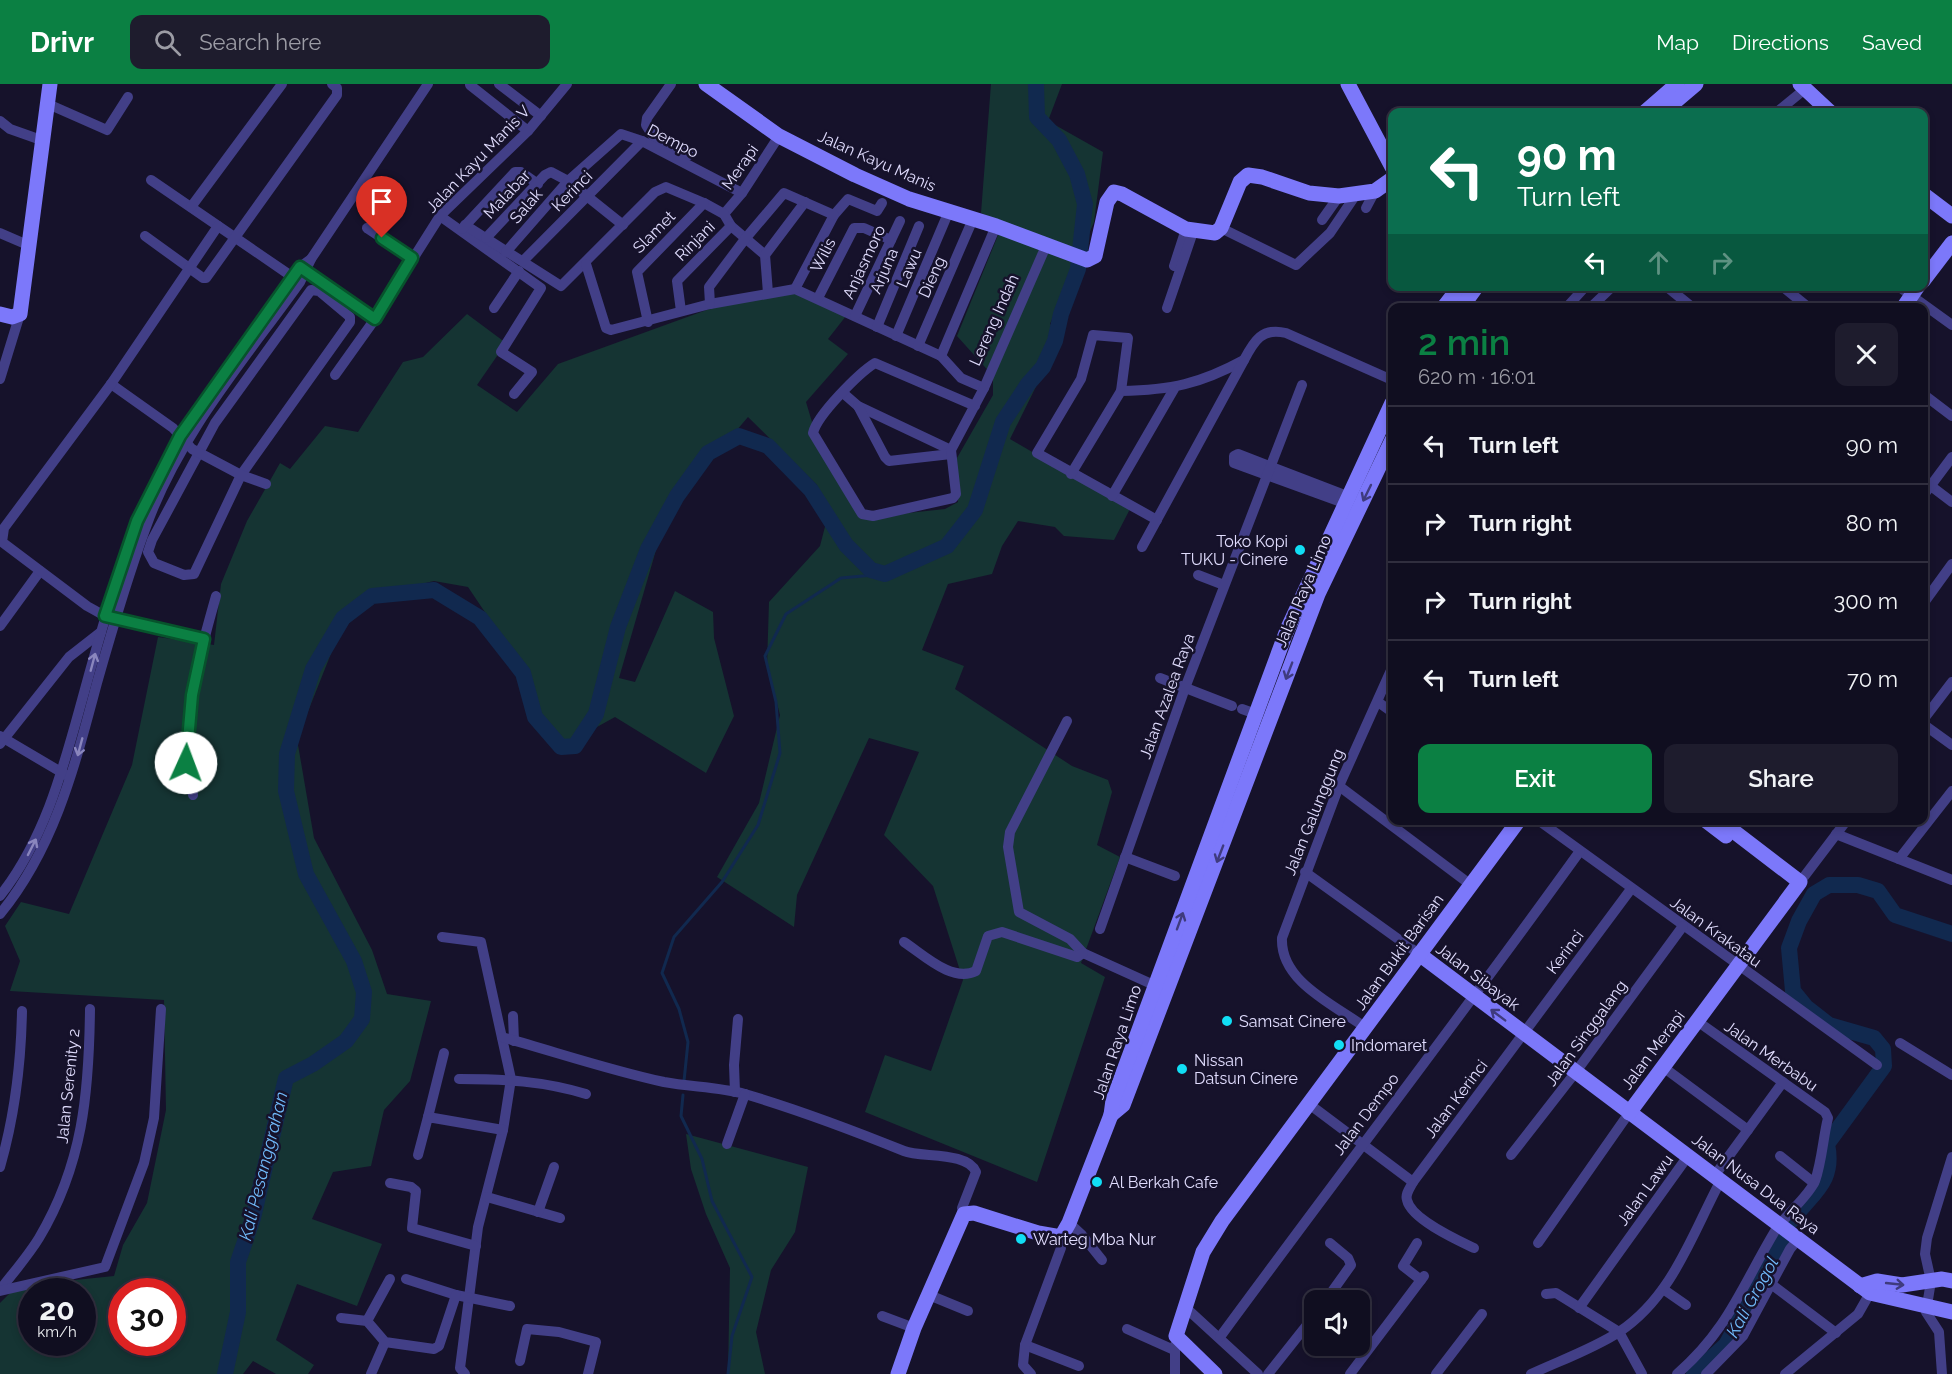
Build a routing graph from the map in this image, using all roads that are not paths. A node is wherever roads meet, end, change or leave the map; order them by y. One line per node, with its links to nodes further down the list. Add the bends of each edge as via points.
1 (50, 84): 15 (street)
2 (282, 84): 41 (street)
3 (332, 84): 62 (street, via 337,95)
4 (428, 84): 75 (street)
5 (499, 84): 20 (street)
6 (567, 84): 20 (street, Jalan Kayu Manis V)
7 (671, 84): 26 (street, via 646,125 653,136)
8 (706, 84): 23 (street, Jalan Kayu Manis)
9 (1348, 84): 27 (street)
10 (1677, 84): 16 (street)
11 (1696, 84): 17 (street)
12 (470, 85): 22 (street)
13 (1802, 87): 18 (street); 19 (street)
14 (128, 97): 15 (street, via 106,130)
15 (48, 104): 24 (street)
16 (1650, 108)
17 (1668, 108)
18 (1781, 108)
19 (1826, 108)
20 (541, 116): 22 (street, Jalan Kayu Manis V)
21 (0, 121): 24 (street, via 10,129)
22 (528, 131): 46 (street, Jalan Kayu Manis V)
23 (779, 136): 33 (street, Merapi); 43 (street, Jalan Kayu Manis, via 909,199)
24 (44, 141): 67 (street)
25 (642, 141): 29 (street, Dempo, via 625,134 618,136); 33 (street, Dempo); 36 (street, Kerinci)
26 (689, 155)
27 (1388, 159)
28 (151, 180): 41 (street)
29 (568, 181): 31 (street, Malabar, via 551,172); 36 (street); 69 (street, Salak)
30 (1388, 182): 32 (street)
31 (538, 184): 57 (street, via 515,172); 63 (street, Malabar)
32 (1375, 191): 34 (street); 42 (street)
33 (742, 192): 44 (street, Merapi)
34 (1357, 193): 35 (street); 58 (street, via 1330,233 1296,265)
35 (1339, 196): 49 (street); 58 (street, via 1309,193 1248,175 1240,182)
36 (588, 198): 51 (street); 73 (street, Kerinci)
37 (1928, 198): 47 (street)
38 (704, 202): 44 (street); 51 (street, via 663,187); 100 (street, Slamet, via 637,272)
39 (805, 202): 45 (street); 64 (street, via 784,193); 70 (street)
40 (882, 202): 45 (street, via 877,211 848,199)
41 (191, 207): 52 (street)
42 (1366, 208)
43 (949, 211): 48 (street, Jalan Kayu Manis); 103 (street, Lawu)
44 (724, 214): 53 (street)
45 (834, 215): 78 (street)
46 (440, 216): 57 (street); 71 (street, Jalan Kayu Manis V)
47 (1952, 216)
48 (973, 219): 55 (street, Jalan Kayu Manis); 104 (street, Dieng)
49 (1322, 220)
50 (900, 221): 65 (street, Anjasmoro)
51 (624, 225): 72 (street)
52 (218, 226): 62 (street); 74 (street)
53 (731, 226): 64 (street); 95 (street, Rinjani, via 677,281)
54 (920, 226): 102 (street, Arjuna)
55 (996, 226): 68 (street, Jalan Kayu Manis); 105 (street)
56 (367, 228): 71 (street)
57 (462, 228): 63 (street); 73 (street)
58 (1221, 228): 59 (street, via 1215,233)
59 (1189, 231): 68 (street, via 1114,192 1107,202 1095,256 1086,260); 92 (street)
60 (0, 233): 67 (street)
61 (145, 236): 74 (street)
62 (235, 237): 74 (street, via 206,278); 77 (street)
63 (486, 238): 69 (street)
64 (745, 239): 70 (street); 91 (street, via 708,288)
65 (891, 240): 85 (street, Wilis, via 864,228 854,228); 98 (street, Anjasmoro)
66 (1952, 243): 76 (street)
67 (30, 246): 97 (street)
68 (1053, 249): 112 (street, Lereng Indah)
69 (506, 252): 73 (street)
70 (765, 255): 84 (street)
71 (412, 258): 99 (street, Jalan Kayu Manis V)
72 (585, 264): 73 (street, via 561,286); 100 (street, Lereng Indah, via 606,328)
73 (521, 266): 93 (street, Kerinci); 116 (street, via 541,288 501,352 532,372)
74 (189, 268): 110 (street)
75 (303, 269): 77 (street); 99 (street)
76 (1928, 274)
77 (296, 279): 122 (street)
78 (795, 289): 84 (street, Lereng Indah); 85 (street, Lereng Indah)
79 (1456, 291): 86 (street)
80 (1581, 291): 87 (street)
81 (1607, 291): 88 (street)
82 (1672, 291): 89 (street)
83 (1788, 291): 90 (street)
84 (768, 293): 91 (street, Lereng Indah)
85 (818, 298): 98 (street, Lereng Indah)
86 (1447, 303)
87 (1571, 303)
88 (1595, 303)
89 (1687, 303)
90 (1803, 303)
91 (710, 304): 95 (street, Lereng Indah)
92 (1165, 304)
93 (494, 308)
94 (1928, 309): 101 (street)
95 (681, 311): 100 (street, Lereng Indah)
96 (0, 314): 97 (street)
97 (20, 314): 108 (street)
98 (855, 316): 102 (street, Lereng Indah)
99 (375, 319): 107 (street, Jalan Kayu Manis V)
100 (648, 322)
101 (1952, 325)
102 (877, 327): 103 (street, Lereng Indah)
103 (896, 336): 104 (street, Lereng Indah)
104 (918, 346): 105 (street, Lereng Indah)
105 (941, 356): 112 (street, Lereng Indah, via 961,378)
106 (1244, 360): 109 (street, via 1260,335 1277,331); 113 (street); 136 (street)
107 (335, 375)
108 (1, 376)
109 (1388, 378)
110 (111, 384): 122 (street); 139 (street, via 4,528 2,542)
111 (1302, 385): 127 (street, Jalan Azalea Raya)
112 (984, 388): 119 (street)
113 (1174, 388): 114 (street); 133 (street)
114 (1121, 391): 128 (street); 128 (street, via 1128,338 1093,335 1081,379 1037,450 1039,456)
115 (843, 393): 118 (street); 119 (street, via 877,363); 125 (street, via 817,422 813,433 862,514 873,516 953,498 956,494)
116 (514, 394)
117 (1928, 398): 121 (street)
118 (858, 406): 125 (street); 125 (street, via 889,461)
119 (975, 406): 125 (street)
120 (1388, 411): 134 (street, Jalan Raya Limo)
121 (1952, 416)
122 (183, 439): 124 (street); 144 (street)
123 (1388, 448): 158 (street, Jalan Raya Limo, one-way to 158)
124 (198, 452): 129 (street); 129 (street, via 152,540 148,552 153,563 184,576 194,574); 129 (street, via 307,292 319,291 350,317 350,322)
125 (951, 452)
126 (1952, 457): 130 (street)
127 (1267, 471): 134 (street); 141 (street, Jalan Azalea Raya)
128 (1071, 474): 133 (street)
129 (241, 475): 131 (street)
130 (1928, 482)
131 (266, 484)
132 (1928, 484): 135 (street)
133 (1112, 496): 136 (street)
134 (1345, 500): 154 (street, Jalan Raya Limo)
135 (1952, 502)
136 (1156, 520): 137 (street)
137 (1142, 547)
138 (1952, 564): 143 (street)
139 (40, 571): 144 (street, via 87,606); 145 (street)
140 (1198, 575): 141 (street)
141 (1224, 585): 151 (street, Jalan Azalea Raya)
142 (216, 596): 147 (street)
143 (1928, 597)
144 (110, 617): 146 (street); 147 (street); 161 (street, one-way to 161)
145 (0, 626)
146 (101, 632): 159 (street, via 69,657); 161 (street, one-way to 146)
147 (204, 639): 164 (street, via 187,738 186,763)
148 (1160, 678): 151 (street)
149 (1388, 678): 152 (street, Jalan Galunggung)
150 (1952, 682): 155 (street)
151 (1185, 688): 154 (street); 176 (street, Jalan Azalea Raya)
152 (1378, 702): 153 (street); 162 (street, Jalan Galunggung)
153 (1388, 709)
154 (1243, 710): 158 (street, Jalan Raya Limo)
155 (1928, 715)
156 (1067, 721): 190 (street, via 1021,805 1008,847 1019,912 1070,939)
157 (1928, 726): 160 (street)
158 (1255, 738): 192 (street, Jalan Raya Limo)
159 (1, 739): 161 (street)
160 (1952, 745)
161 (67, 775): 184 (street, one-way to 161, via 34,842); 185 (street, via 35,866)
162 (1339, 786): 166 (street); 178 (street, Jalan Galunggung)
163 (1952, 791): 165 (street)
164 (193, 795)
165 (1928, 822)
166 (1388, 823)
167 (1391, 825): 181 (street)
168 (1515, 825): 181 (street, Jalan Bukit Barisan)
169 (1545, 825): 175 (street, Jalan Krakatau)
170 (1712, 825): 182 (street)
171 (1725, 825): 182 (street)
172 (1842, 825): 174 (street)
173 (1926, 825): 177 (street)
174 (1836, 834): 177 (street); 182 (street)
175 (1580, 851): 183 (street, Jalan Krakatau); 195 (street, Jalan Dempo)
176 (1125, 856): 179 (street); 187 (street, Jalan Azalea Raya)
177 (1899, 859): 180 (street)
178 (1305, 872): 191 (street, Jalan Sibayak); 202 (street, Jalan Galunggung, via 1283,929 1282,947 1290,970)
179 (1175, 876)
180 (1952, 880)
181 (1471, 885): 191 (street, Jalan Bukit Barisan)
182 (1798, 885): 193 (street, Jalan Merapi)
183 (1631, 889): 186 (street, Jalan Krakatau); 203 (street, Kerinci)
184 (0, 896)
185 (0, 914)
186 (1683, 926): 193 (street, Jalan Krakatau); 210 (street, Jalan Singgalang)
187 (1100, 929)
188 (442, 938): 204 (street, via 481,942)
189 (904, 942): 190 (street, via 951,973 966,976 976,971 988,936 994,933 1002,932 1077,957)
190 (1083, 953): 194 (street)
191 (1419, 954): 195 (street, Jalan Sibayak); 202 (street, Jalan Bukit Barisan)
192 (1171, 963): 194 (street, Jalan Raya Limo); 219 (street, Jalan Raya Limo, via 1124,1105)
193 (1737, 966): 201 (street, Jalan Merapi); 208 (street, Jalan Krakatau)
194 (1156, 986): 219 (street, Jalan Raya Limo, via 1113,1100)
195 (1474, 997): 203 (street, Jalan Sibayak, one-way to 195); 224 (street, Jalan Dempo)
196 (90, 1009): 257 (street, Jalan Serenity 2, via 90,1054 79,1147 61,1197 38,1240)
197 (161, 1009): 257 (street, via 154,1118 144,1163 105,1267)
198 (22, 1011): 230 (street, via 22,1061)
199 (513, 1016): 205 (street)
200 (738, 1019): 215 (street, via 734,1065)
201 (1697, 1021): 209 (street, Jalan Merapi); 214 (street, Jalan Merbabu)
202 (1366, 1028): 217 (street, Jalan Bukit Barisan)
203 (1523, 1034): 210 (street, Jalan Sibayak); 234 (street, Jalan Kerinci)
204 (502, 1037): 205 (street); 213 (street)
205 (514, 1041): 215 (street, via 666,1082)
206 (1900, 1043): 211 (street)
207 (444, 1053): 220 (street)
208 (1877, 1065)
209 (1663, 1067): 218 (street, Jalan Merapi); 222 (street)
210 (1575, 1073): 218 (street, Jalan Sibayak); 226 (street, Jalan Singgalang)
211 (1952, 1075)
212 (459, 1079): 213 (street)
213 (511, 1079): 216 (street, via 550,1083); 221 (street)
214 (1783, 1082): 222 (street); 235 (street, Jalan Merbabu, via 1827,1116)
215 (740, 1093): 223 (street); 238 (street, via 910,1153 934,1153 965,1162 976,1172 962,1208)
216 (586, 1094)
217 (1309, 1104): 224 (street); 265 (street, Jalan Bukit Barisan, via 1210,1240)
218 (1629, 1113): 227 (street, Jalan Nusa Dua Raya); 246 (street, Jalan Merapi)
219 (1111, 1115): 240 (street)
220 (428, 1117): 221 (street); 225 (street)
221 (503, 1130): 236 (street)
222 (1748, 1130): 232 (street)
223 (727, 1144)
224 (1362, 1144): 234 (street); 279 (street, Jalan Dempo)
225 (418, 1155)
226 (1511, 1155)
227 (1689, 1156): 232 (street, Jalan Nusa Dua Raya); 267 (street, Jalan Lawu)
228 (1779, 1156): 235 (street)
229 (1952, 1157): 252 (street, via 1927,1238 1925,1254)
230 (0, 1167)
231 (554, 1167): 237 (street)
232 (1718, 1178): 241 (street, Jalan Nusa Dua Raya); 255 (street, via 1689,1246)
233 (390, 1182): 247 (street, via 416,1191 412,1228)
234 (1413, 1182): 248 (street, via 1406,1199 1412,1208 1431,1224)
235 (1814, 1183): 241 (street)
236 (487, 1197): 237 (street); 247 (street)
237 (538, 1212): 239 (street)
238 (964, 1214): 242 (street, via 974,1213); 261 (street)
239 (560, 1218)
240 (1069, 1223): 242 (street); 249 (street)
241 (1780, 1224): 243 (street, Jalan Nusa Dua Raya); 299 (street, via 1716,1335)
242 (1061, 1237): 282 (street, via 1061,1248)
243 (1799, 1238): 254 (street); 256 (street, Jalan Nusa Dua Raya)
244 (1330, 1243): 258 (street, via 1348,1258 1350,1265)
245 (1417, 1243): 295 (street, via 1403,1266 1422,1278)
246 (1538, 1243)
247 (476, 1246): 262 (street)
248 (1474, 1248)
249 (1102, 1260)
250 (390, 1279): 273 (street)
251 (406, 1279): 260 (street)
252 (1931, 1281): 253 (street); 256 (street, one-way to 252, via 1874,1281 1902,1285); 266 (street)
253 (1952, 1281)
254 (1771, 1284): 278 (street); 300 (street, via 1743,1336)
255 (1663, 1289): 263 (street); 277 (street)
256 (1865, 1289): 266 (street, Jalan Nusa Dua Raya); 278 (street, via 1858,1314)
257 (0, 1290)
258 (1333, 1290)
259 (1546, 1294): 267 (street, via 1556,1293)
260 (456, 1295): 262 (street); 280 (street, via 437,1348)
261 (929, 1295): 268 (street); 274 (street)
262 (468, 1298): 264 (street); 287 (street, via 460,1368)
263 (1686, 1305)
264 (510, 1306)
265 (1185, 1307): 279 (street); 281 (street, Jalan Bukit Barisan)
266 (1926, 1307): 269 (street, Jalan Nusa Dua Raya); 301 (street, via 1939,1332)
267 (1579, 1308): 277 (street)
268 (968, 1311)
269 (1952, 1312)
270 (1482, 1314): 296 (street)
271 (882, 1316): 274 (street)
272 (341, 1318): 273 (street)
273 (367, 1321): 280 (street)
274 (914, 1328): 289 (street)
275 (1127, 1329): 281 (street)
276 (1304, 1329): 294 (street)
277 (1619, 1332): 297 (street); 298 (street)
278 (1836, 1333): 285 (street)
279 (1220, 1337): 293 (street)
280 (385, 1342): 286 (street)
281 (1175, 1343): 291 (street); 292 (street)
282 (1025, 1345): 284 (street); 290 (street, via 1023,1365)
283 (520, 1360): 288 (street, via 527,1329 560,1332 596,1342)
284 (1079, 1366)
285 (1790, 1373)
286 (371, 1374)
287 (465, 1374)
288 (588, 1374)
289 (898, 1374)
290 (1031, 1374)
291 (1174, 1374)
292 (1215, 1374)
293 (1258, 1374)
294 (1268, 1374)
295 (1350, 1374)
296 (1436, 1374)
297 (1531, 1374)
298 (1642, 1374)
299 (1677, 1374)
300 (1706, 1374)
301 (1942, 1374)

